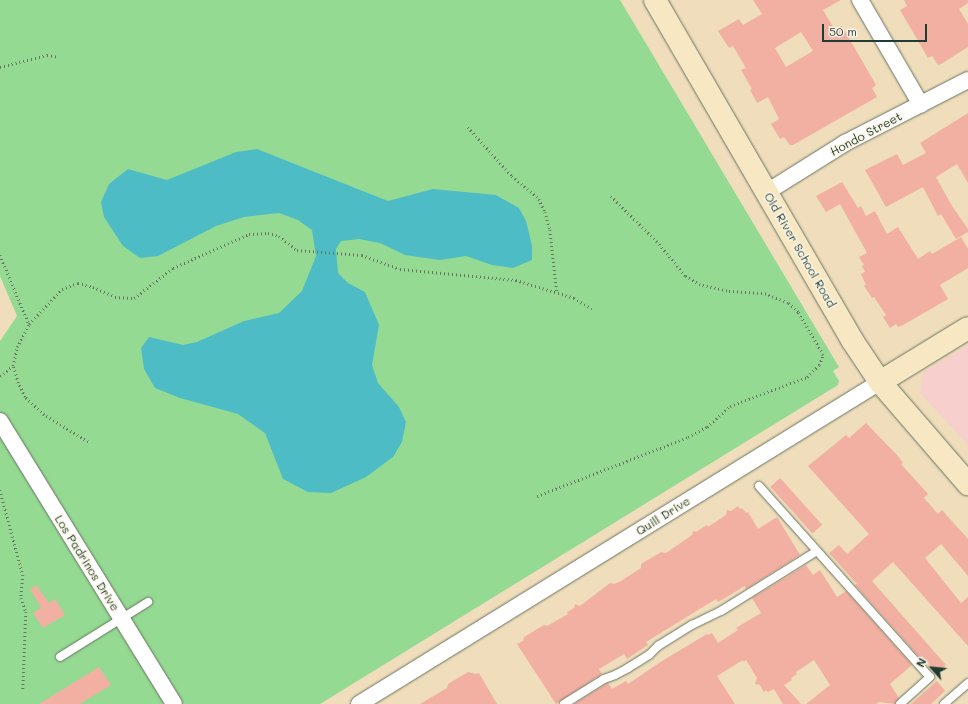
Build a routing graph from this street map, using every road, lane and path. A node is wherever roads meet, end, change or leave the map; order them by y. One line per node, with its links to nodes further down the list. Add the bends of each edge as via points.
1 (655, 0): 8 (main road, Old River School Road)
2 (860, 0): 6 (street)
3 (59, 57): 4 (path, via 47,55)
4 (0, 67)
5 (968, 80): 6 (street, Hondo Street)
6 (921, 105): 8 (street, Hondo Street, via 845,143)
7 (468, 127): 11 (path, via 512,176 539,199 546,212)
8 (767, 192): 17 (main road, Old River School Road, via 852,340)
9 (609, 195): 23 (path, via 657,242 685,276 700,285 727,291 766,294 788,303 798,312 823,355 819,365 807,377 730,406 707,427 688,437)
10 (0, 256): 13 (path)
11 (556, 292): 12 (path, via 574,298); 13 (path, via 516,280 400,269 362,254 306,252 297,250 279,236 268,233 249,234 173,268 134,298 115,297 78,283 62,289)
12 (592, 309)
13 (29, 324): 15 (path, via 17,348)
14 (968, 328): 17 (main road, Quill Drive)
15 (13, 366): 16 (path); 19 (path, via 25,397 44,415)
16 (0, 376)
17 (880, 382): 20 (main road, Old River School Road); 31 (street, Quill Drive)
18 (0, 421): 26 (street, Los Padrinos Drive)
19 (88, 442)
20 (968, 484)
21 (759, 486): 24 (lane)
22 (0, 490): 29 (path, via 23,575 21,598 26,612)
23 (537, 496)
24 (817, 551): 32 (lane, via 721,611 663,642 649,655 615,676 604,679); 33 (lane, via 930,677)
25 (148, 602): 26 (lane)
26 (122, 619): 27 (lane); 30 (street, Los Padrinos Drive)
27 (60, 657)
28 (968, 683): 34 (lane)
29 (23, 689)
30 (174, 704)
31 (359, 704)
32 (564, 704)
33 (900, 704)
34 (944, 704)

